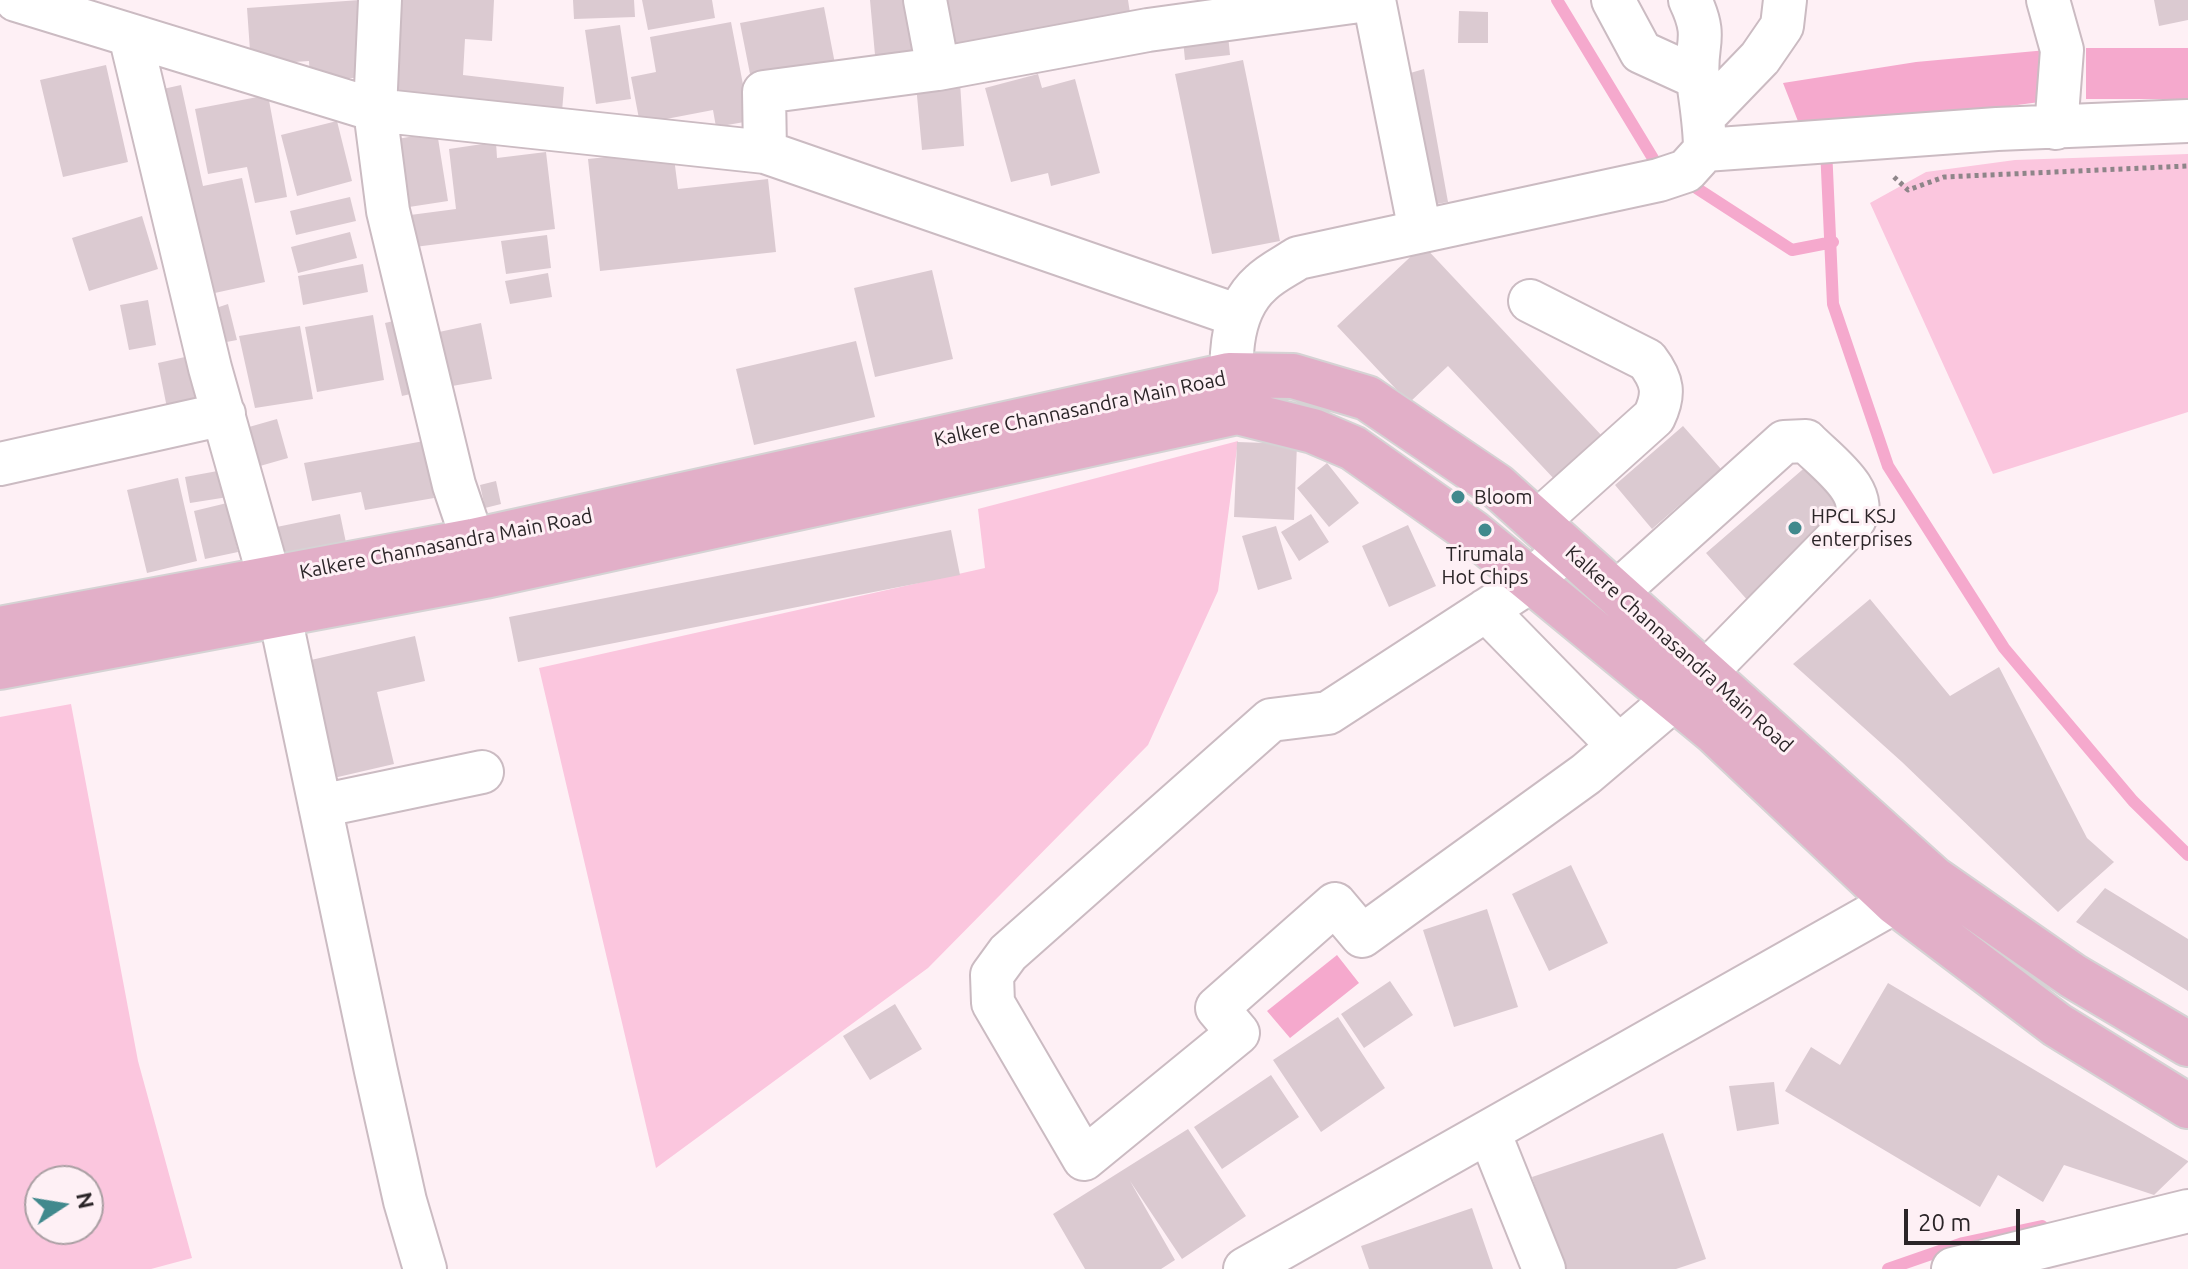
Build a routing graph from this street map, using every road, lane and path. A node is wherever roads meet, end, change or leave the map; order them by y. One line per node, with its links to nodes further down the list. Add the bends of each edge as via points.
1 (16, 0): 10 (street)
2 (380, 0): 12 (street)
3 (925, 0): 11 (street)
4 (1367, 0): 11 (street, via 1148,30)
5 (1374, 0): 17 (street)
6 (1613, 0): 15 (street)
7 (1690, 0): 15 (street, via 1702,26)
8 (1785, 0): 15 (street, via 1775,37)
9 (2048, 0): 13 (street, via 2062,50)
10 (130, 35): 12 (street); 21 (street)
11 (938, 69): 16 (street, via 764,92)
12 (375, 110): 16 (street); 24 (street, via 388,211 454,485)
13 (2059, 112): 14 (street); 15 (street)
14 (2188, 121)
15 (1691, 139): 17 (street)
16 (765, 152): 19 (street)
17 (1420, 231): 19 (street, via 1298,258 1259,283)
18 (1530, 301): 23 (street, via 1647,360 1659,375 1663,397 1654,417)
19 (1239, 316): 20 (street)
20 (1233, 394): 23 (main road, Kalkere Channasandra Main Road, via 1293,376 1367,398 1497,486); 24 (main road, Kalkere Channasandra Main Road); 25 (main road, via 1353,448); 27 (main road, Kalkere Channasandra Main Road, via 485,576)
21 (224, 414): 22 (street); 27 (street)
22 (0, 464)
23 (1552, 535): 25 (street); 26 (main road, Kalkere Channasandra Main Road)
24 (473, 541): 27 (main road, Kalkere Channasandra Main Road)
25 (1531, 581): 28 (street); 31 (main road)
26 (1616, 593): 31 (main road, Kalkere Channasandra Main Road); 31 (street, via 1778,445 1806,441 1857,495 1857,517)
27 (274, 598): 29 (main road, Kalkere Channasandra Main Road); 30 (main road, Kalkere Channasandra Main Road); 34 (street)
28 (1486, 610): 32 (street); 32 (street, via 1328,713 1271,720 1008,953 992,975 993,1003 1084,1159 1238,1033 1217,1008 1335,904 1362,936 1586,774)
29 (0, 629)
30 (0, 667)
31 (1690, 685): 32 (street); 35 (main road, Kalkere Channasandra Main Road); 36 (main road, via 1715,732)
32 (1618, 745)
33 (482, 772): 34 (street)
34 (320, 806): 41 (street, via 405,1201)
35 (1934, 879): 36 (street); 37 (main road, Kalkere Channasandra Main Road, via 2073,976)
36 (1896, 903): 38 (main road, via 2057,1025); 39 (street)
37 (2188, 1044)
38 (2188, 1106)
39 (1489, 1132): 42 (street); 43 (street)
40 (2188, 1211): 44 (street)
41 (425, 1269)
42 (1245, 1269)
43 (1544, 1269)
44 (1953, 1269)

